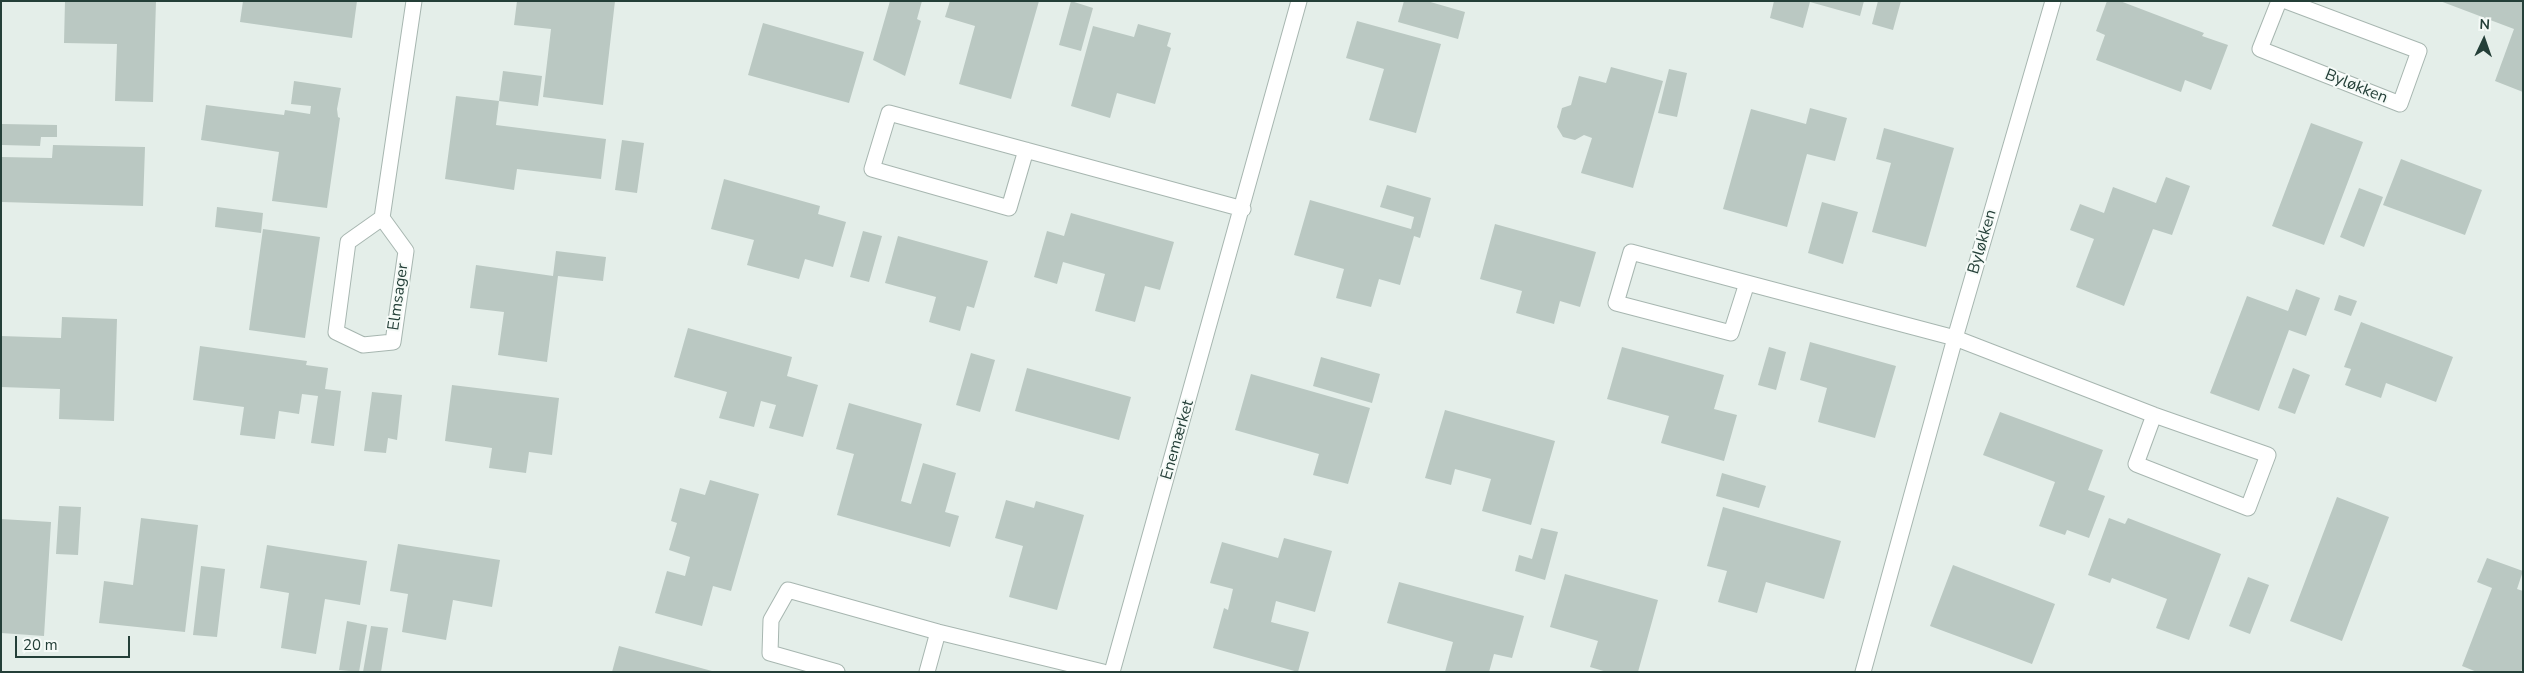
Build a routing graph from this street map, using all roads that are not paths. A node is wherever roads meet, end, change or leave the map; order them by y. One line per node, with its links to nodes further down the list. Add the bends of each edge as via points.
1 (414, 1): 8 (street)
2 (1300, 1): 7 (street, Enemærket)
3 (2053, 1): 10 (street, Byløkken)
4 (2279, 1): 5 (street, Byløkken, via 2260,49 2400,104 2419,51)
5 (2286, 1)
6 (1026, 150): 6 (street, via 888,113 872,169 1008,208); 7 (street)
7 (1243, 208): 16 (street, Enemærket)
8 (382, 218): 8 (street, Elmsager, via 348,242 336,332 363,344 393,342 396,324 406,251)
9 (1747, 283): 9 (street, via 1631,252 1616,303 1731,332); 10 (street)
10 (1955, 338): 11 (street); 17 (street, Byløkken)
11 (2154, 415): 11 (street, via 2136,464 2248,508 2268,455)
12 (938, 632): 13 (street, via 788,590 772,620 770,654); 14 (street); 15 (street)
13 (837, 672)
14 (927, 672)
15 (1103, 672)
16 (1112, 672)
17 (1863, 672)

